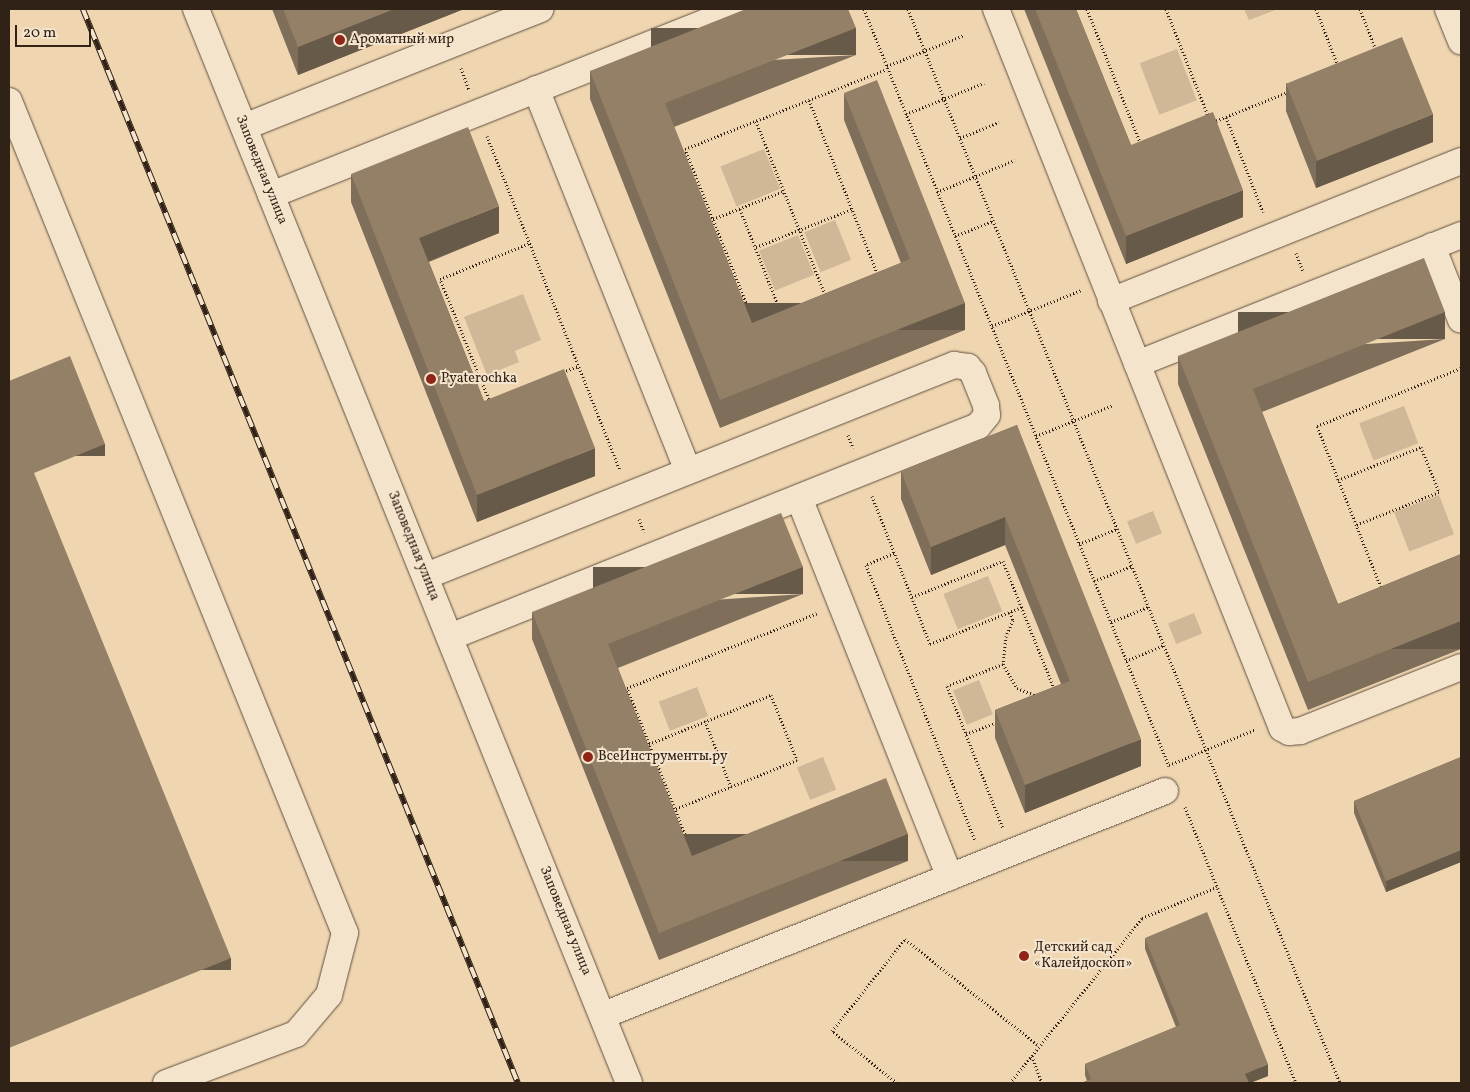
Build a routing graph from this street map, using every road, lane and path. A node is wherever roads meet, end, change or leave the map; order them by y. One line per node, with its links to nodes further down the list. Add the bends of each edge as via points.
1 (196, 9): 28 (street, Заповедная улица)
2 (540, 9): 28 (street)
3 (739, 9): 19 (street)
4 (864, 9): 16 (path)
5 (908, 9): 14 (path)
6 (996, 9): 50 (street)
7 (1087, 9): 30 (path)
8 (1166, 9): 25 (path, via 1211,123)
9 (1316, 9): 17 (path)
10 (1360, 9): 15 (path)
11 (1448, 9): 13 (street)
12 (964, 35): 14 (path)
13 (1461, 41)
14 (924, 51): 16 (path); 21 (path)
15 (1379, 56)
16 (887, 67): 22 (path); 24 (path)
17 (1340, 72)
18 (984, 83): 21 (path)
19 (536, 89): 36 (street); 70 (street)
20 (1296, 89): 25 (path)
21 (944, 99): 24 (path); 29 (path)
22 (809, 100): 26 (path); 39 (path)
23 (9, 101): 113 (street, via 345,933 329,995 296,1034)
24 (906, 114): 35 (path)
25 (1226, 117): 37 (path)
26 (756, 121): 34 (path); 40 (path, via 685,150)
27 (999, 122): 29 (path)
28 (244, 127): 36 (street, Заповедная улица)
29 (960, 138): 33 (path)
30 (1143, 150)
31 (1015, 160): 33 (path)
32 (1461, 161): 50 (street)
33 (975, 176): 35 (path); 41 (path)
34 (784, 191): 38 (path); 43 (path)
35 (937, 192): 45 (path)
36 (272, 195): 78 (street, Заповедная улица)
37 (1260, 204)
38 (740, 208): 40 (path); 48 (path)
39 (852, 209): 43 (path); 49 (path)
40 (713, 219): 59 (path, via 756,328)
41 (993, 220): 45 (path); 54 (path)
42 (522, 224): 46 (path)
43 (800, 230): 48 (path); 52 (path)
44 (1461, 235): 47 (street)
45 (955, 236): 60 (path)
46 (530, 243): 62 (path); 66 (path, via 440,279 489,402)
47 (1432, 246): 57 (street); 61 (street)
48 (756, 247): 56 (path)
49 (880, 279)
50 (1108, 291): 54 (path); 61 (street)
51 (836, 296): 52 (path)
52 (827, 300): 53 (path)
53 (818, 303)
54 (1029, 311): 60 (path); 68 (path)
55 (792, 314): 56 (path)
56 (783, 318): 58 (path)
57 (1461, 320)
58 (774, 321)
59 (765, 325)
60 (992, 326): 69 (path)
61 (1137, 364): 96 (street)
62 (578, 366): 64 (path); 65 (path)
63 (1461, 368): 71 (path, via 1317,426)
64 (561, 373)
65 (587, 388)
66 (498, 398)
67 (1113, 405): 68 (path)
68 (1074, 421): 69 (path); 74 (path)
69 (1036, 436): 75 (path)
70 (688, 471): 72 (street, via 954,365 968,367 973,373 987,415 978,426); 78 (street)
71 (1338, 480): 73 (path); 73 (path, via 1421,447 1439,492)
72 (799, 498): 88 (street); 108 (street)
73 (1356, 525): 81 (path, via 1382,590)
74 (1117, 529): 75 (path); 77 (path)
75 (1080, 544): 79 (path)
76 (894, 553): 106 (path, via 866,565)
77 (1132, 566): 79 (path); 83 (path)
78 (426, 576): 88 (street, Заповедная улица)
79 (1094, 581): 87 (path)
80 (907, 584): 82 (path)
81 (1391, 587)
82 (912, 597): 84 (path, via 1003,561); 86 (path, via 930,644)
83 (1148, 606): 87 (path); 89 (path)
84 (1022, 607): 86 (path); 94 (path)
85 (818, 612): 99 (path, via 627,688)
86 (1010, 612): 91 (path, via 1013,620 1006,636)
87 (1111, 622): 90 (path)
88 (450, 637): 110 (street, Заповедная улица)
89 (1164, 645): 90 (path); 100 (path)
90 (1126, 661): 101 (path)
91 (1003, 664): 93 (path, via 1017,688); 98 (path, via 947,686)
92 (1461, 667): 96 (street, via 1300,732 1289,732)
93 (1043, 697)
94 (1058, 698)
95 (1003, 720): 98 (path)
96 (1277, 720): 100 (path)
97 (705, 722): 99 (path); 102 (path); 102 (path, via 772,695 797,760)
98 (966, 734): 105 (path)
99 (649, 744): 104 (path)
100 (1206, 750): 101 (path); 119 (path)
101 (1168, 765): 103 (path)
102 (731, 787): 104 (path)
103 (1173, 789): 108 (street); 109 (path)
104 (675, 809): 107 (path, via 694,857)
105 (1005, 831)
106 (976, 843)
107 (704, 854)
108 (950, 877): 110 (street)
109 (1217, 887): 111 (path, via 1142,918); 118 (path)
110 (604, 1015): 114 (street, Заповедная улица)
111 (1040, 1046): 112 (path); 115 (path, via 905,939 832,1031)
112 (1032, 1056): 116 (path); 117 (path)
113 (166, 1083)
114 (629, 1083)
115 (897, 1083)
116 (1010, 1083)
117 (1042, 1083)
118 (1296, 1083)
119 (1340, 1083)

